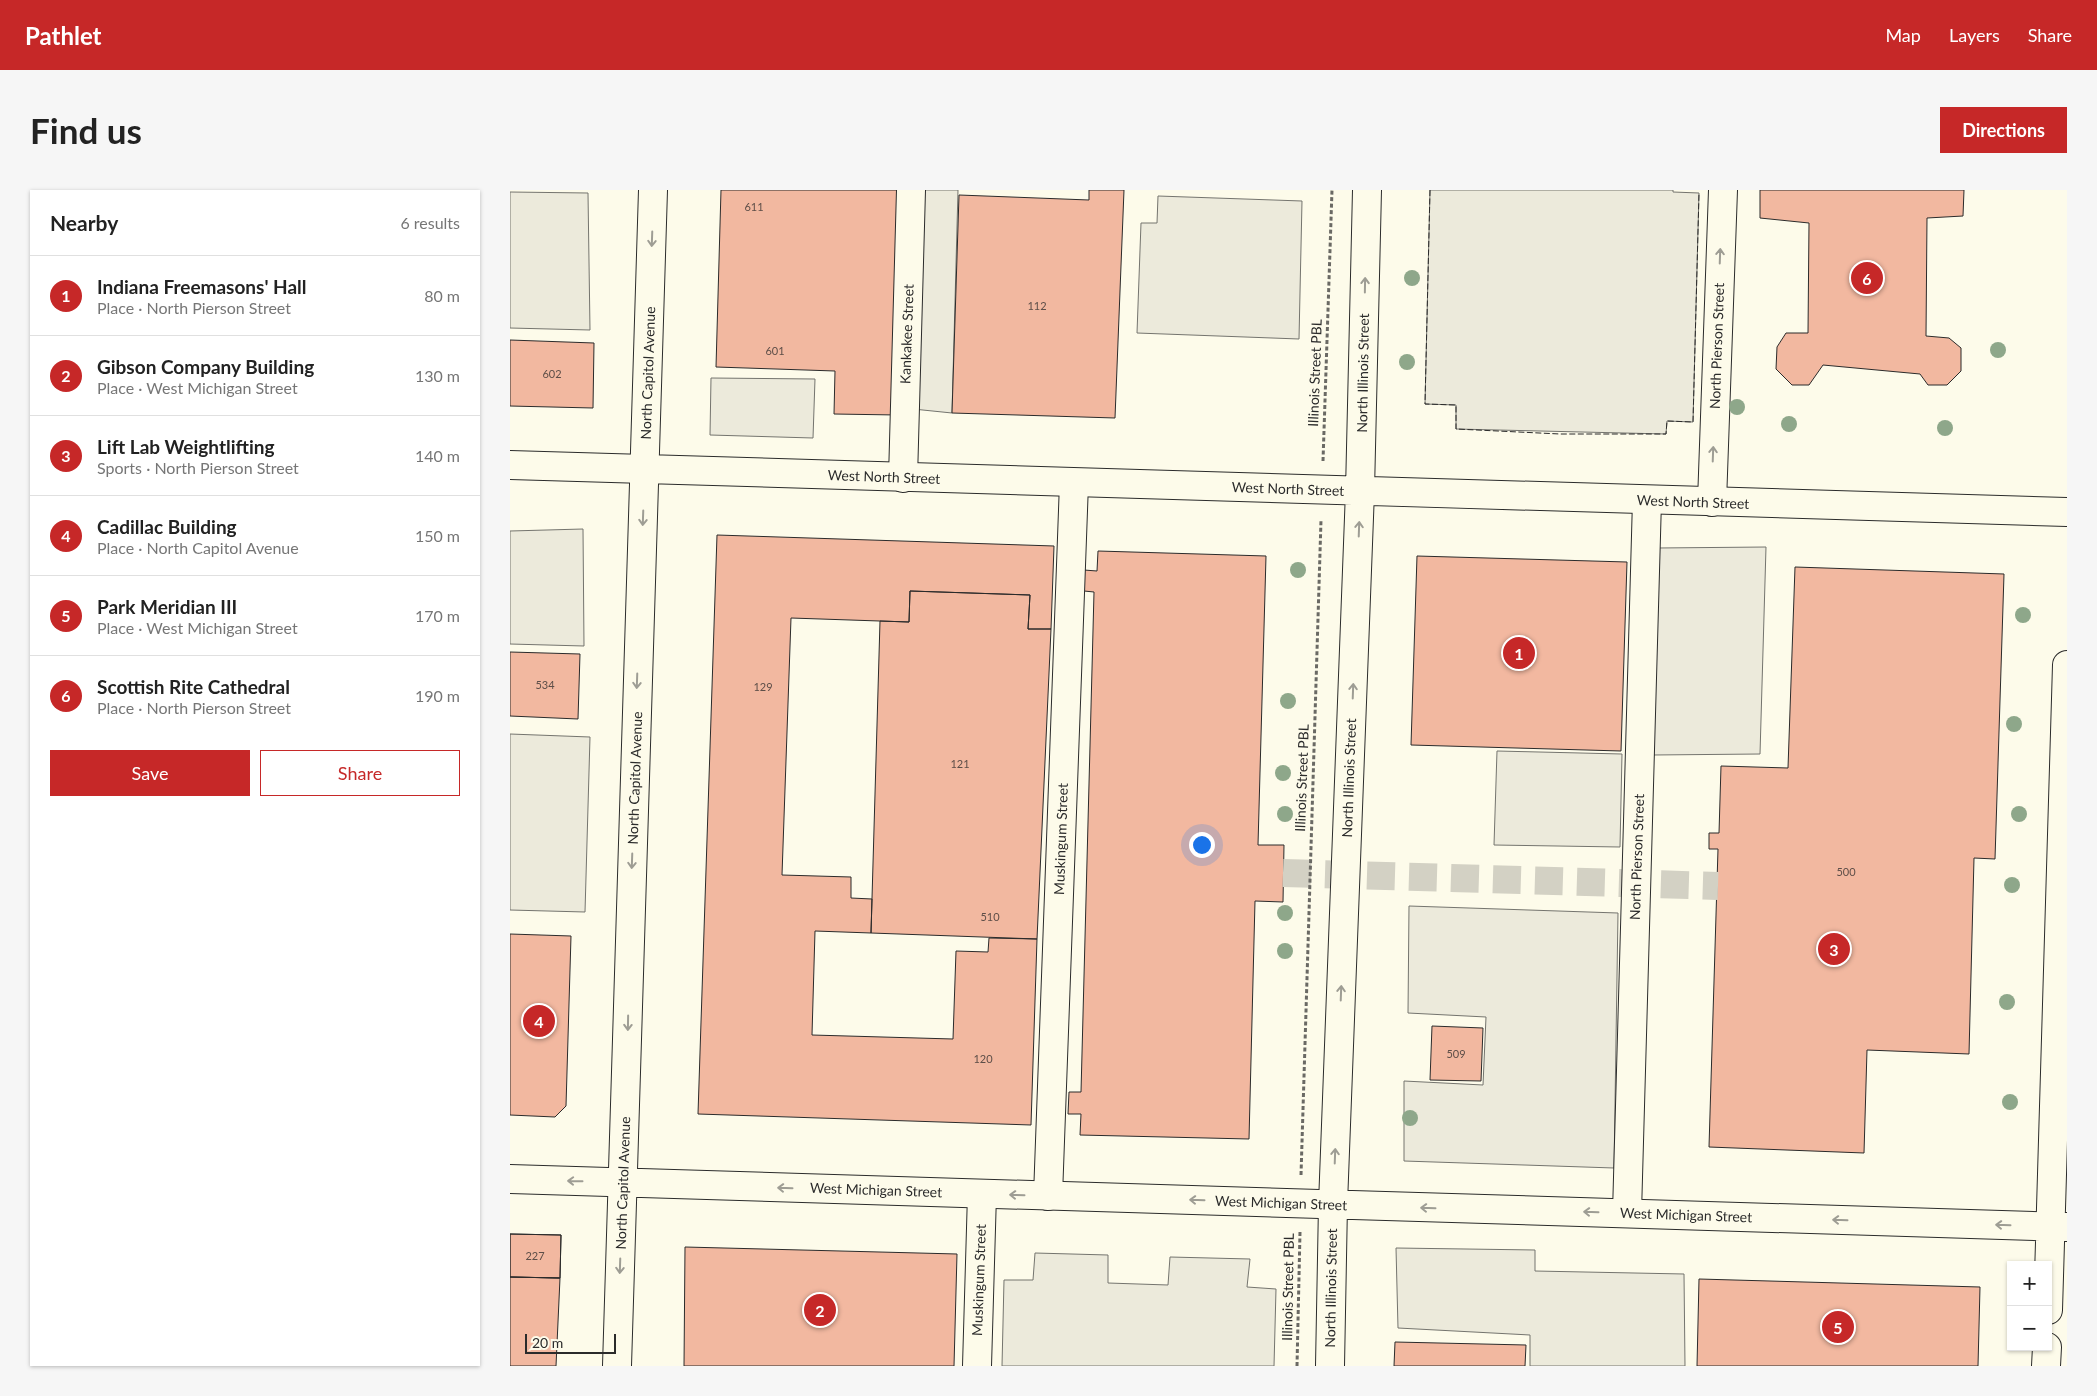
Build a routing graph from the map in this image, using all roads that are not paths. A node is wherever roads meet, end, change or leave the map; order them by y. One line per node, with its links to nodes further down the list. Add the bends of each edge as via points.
1 (653, 190): 6 (main road, North Capitol Avenue, one-way to 6)
2 (911, 190): 7 (main road, Kankakee Street)
3 (1367, 190): 9 (main road, North Illinois Street, one-way to 3)
4 (1723, 190): 11 (main road, North Pierson Street, one-way to 4)
5 (510, 465): 6 (main road, West North Street)
6 (645, 470): 7 (main road, West North Street); 15 (main road, North Capitol Avenue, one-way to 15)
7 (903, 478): 8 (main road, West North Street)
8 (1074, 483): 9 (main road, West North Street); 17 (main road, Muskingum Street)
9 (1360, 491): 10 (main road, West North Street); 18 (main road, North Illinois Street, one-way to 9)
10 (1647, 500): 11 (main road, West North Street); 19 (main road, North Pierson Street)
11 (1712, 502): 12 (main road, West North Street)
12 (2067, 512)
13 (2067, 665): 20 (main road)
14 (510, 1180): 15 (main road, West Michigan Street, one-way to 14)
15 (624, 1182): 16 (main road, West Michigan Street, one-way to 15); 23 (main road, North Capitol Avenue, one-way to 23)
16 (982, 1194): 17 (main road, West Michigan Street, one-way to 16); 24 (main road, Muskingum Street)
17 (1048, 1196): 18 (main road, West Michigan Street, one-way to 17)
18 (1333, 1204): 19 (main road, West Michigan Street, one-way to 18); 25 (main road, North Illinois Street)
19 (1627, 1213): 20 (main road, West Michigan Street, one-way to 19)
20 (2059, 1227): 21 (main road)
21 (2049, 1306)
22 (2047, 1351): 26 (main road)
23 (617, 1366)
24 (977, 1366)
25 (1330, 1366)
26 (2046, 1366)

